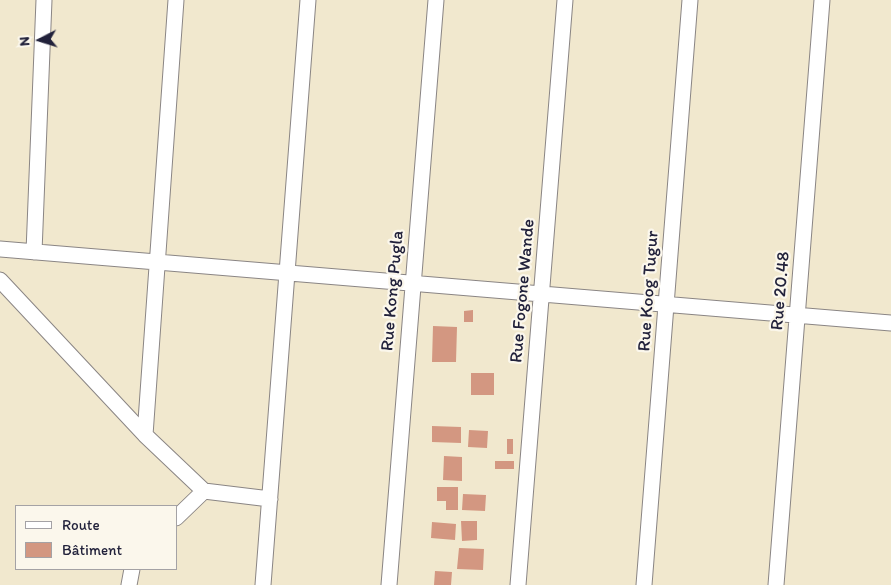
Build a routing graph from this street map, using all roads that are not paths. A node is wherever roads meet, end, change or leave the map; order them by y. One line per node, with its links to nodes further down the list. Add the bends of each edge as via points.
1 (44, 0): 9 (street)
2 (176, 0): 10 (street)
3 (308, 0): 11 (street)
4 (436, 0): 13 (street, Rue Kong Pugla)
5 (565, 0): 14 (street, Rue Fogone Wande)
6 (690, 0): 15 (street, Rue Koog Tugur)
7 (822, 0): 16 (street, Rue 20.48)
8 (0, 249): 9 (street)
9 (34, 252): 10 (street)
10 (158, 262): 11 (street); 18 (street)
11 (287, 273): 13 (street); 20 (street)
12 (0, 280): 18 (street)
13 (413, 283): 14 (street); 25 (street, Rue Kong Pugla)
14 (541, 294): 15 (street); 26 (street, Rue Fogone Wande)
15 (667, 304): 16 (street); 27 (street, Rue Koog Tugur)
16 (797, 315): 17 (street); 28 (street, Rue 20.48)
17 (891, 323)
18 (145, 436): 19 (street)
19 (204, 491): 20 (street); 21 (street)
20 (270, 499): 24 (street)
21 (178, 516)
22 (132, 570): 23 (street)
23 (129, 585)
24 (263, 585)
25 (388, 585)
26 (518, 585)
27 (644, 585)
28 (776, 585)

